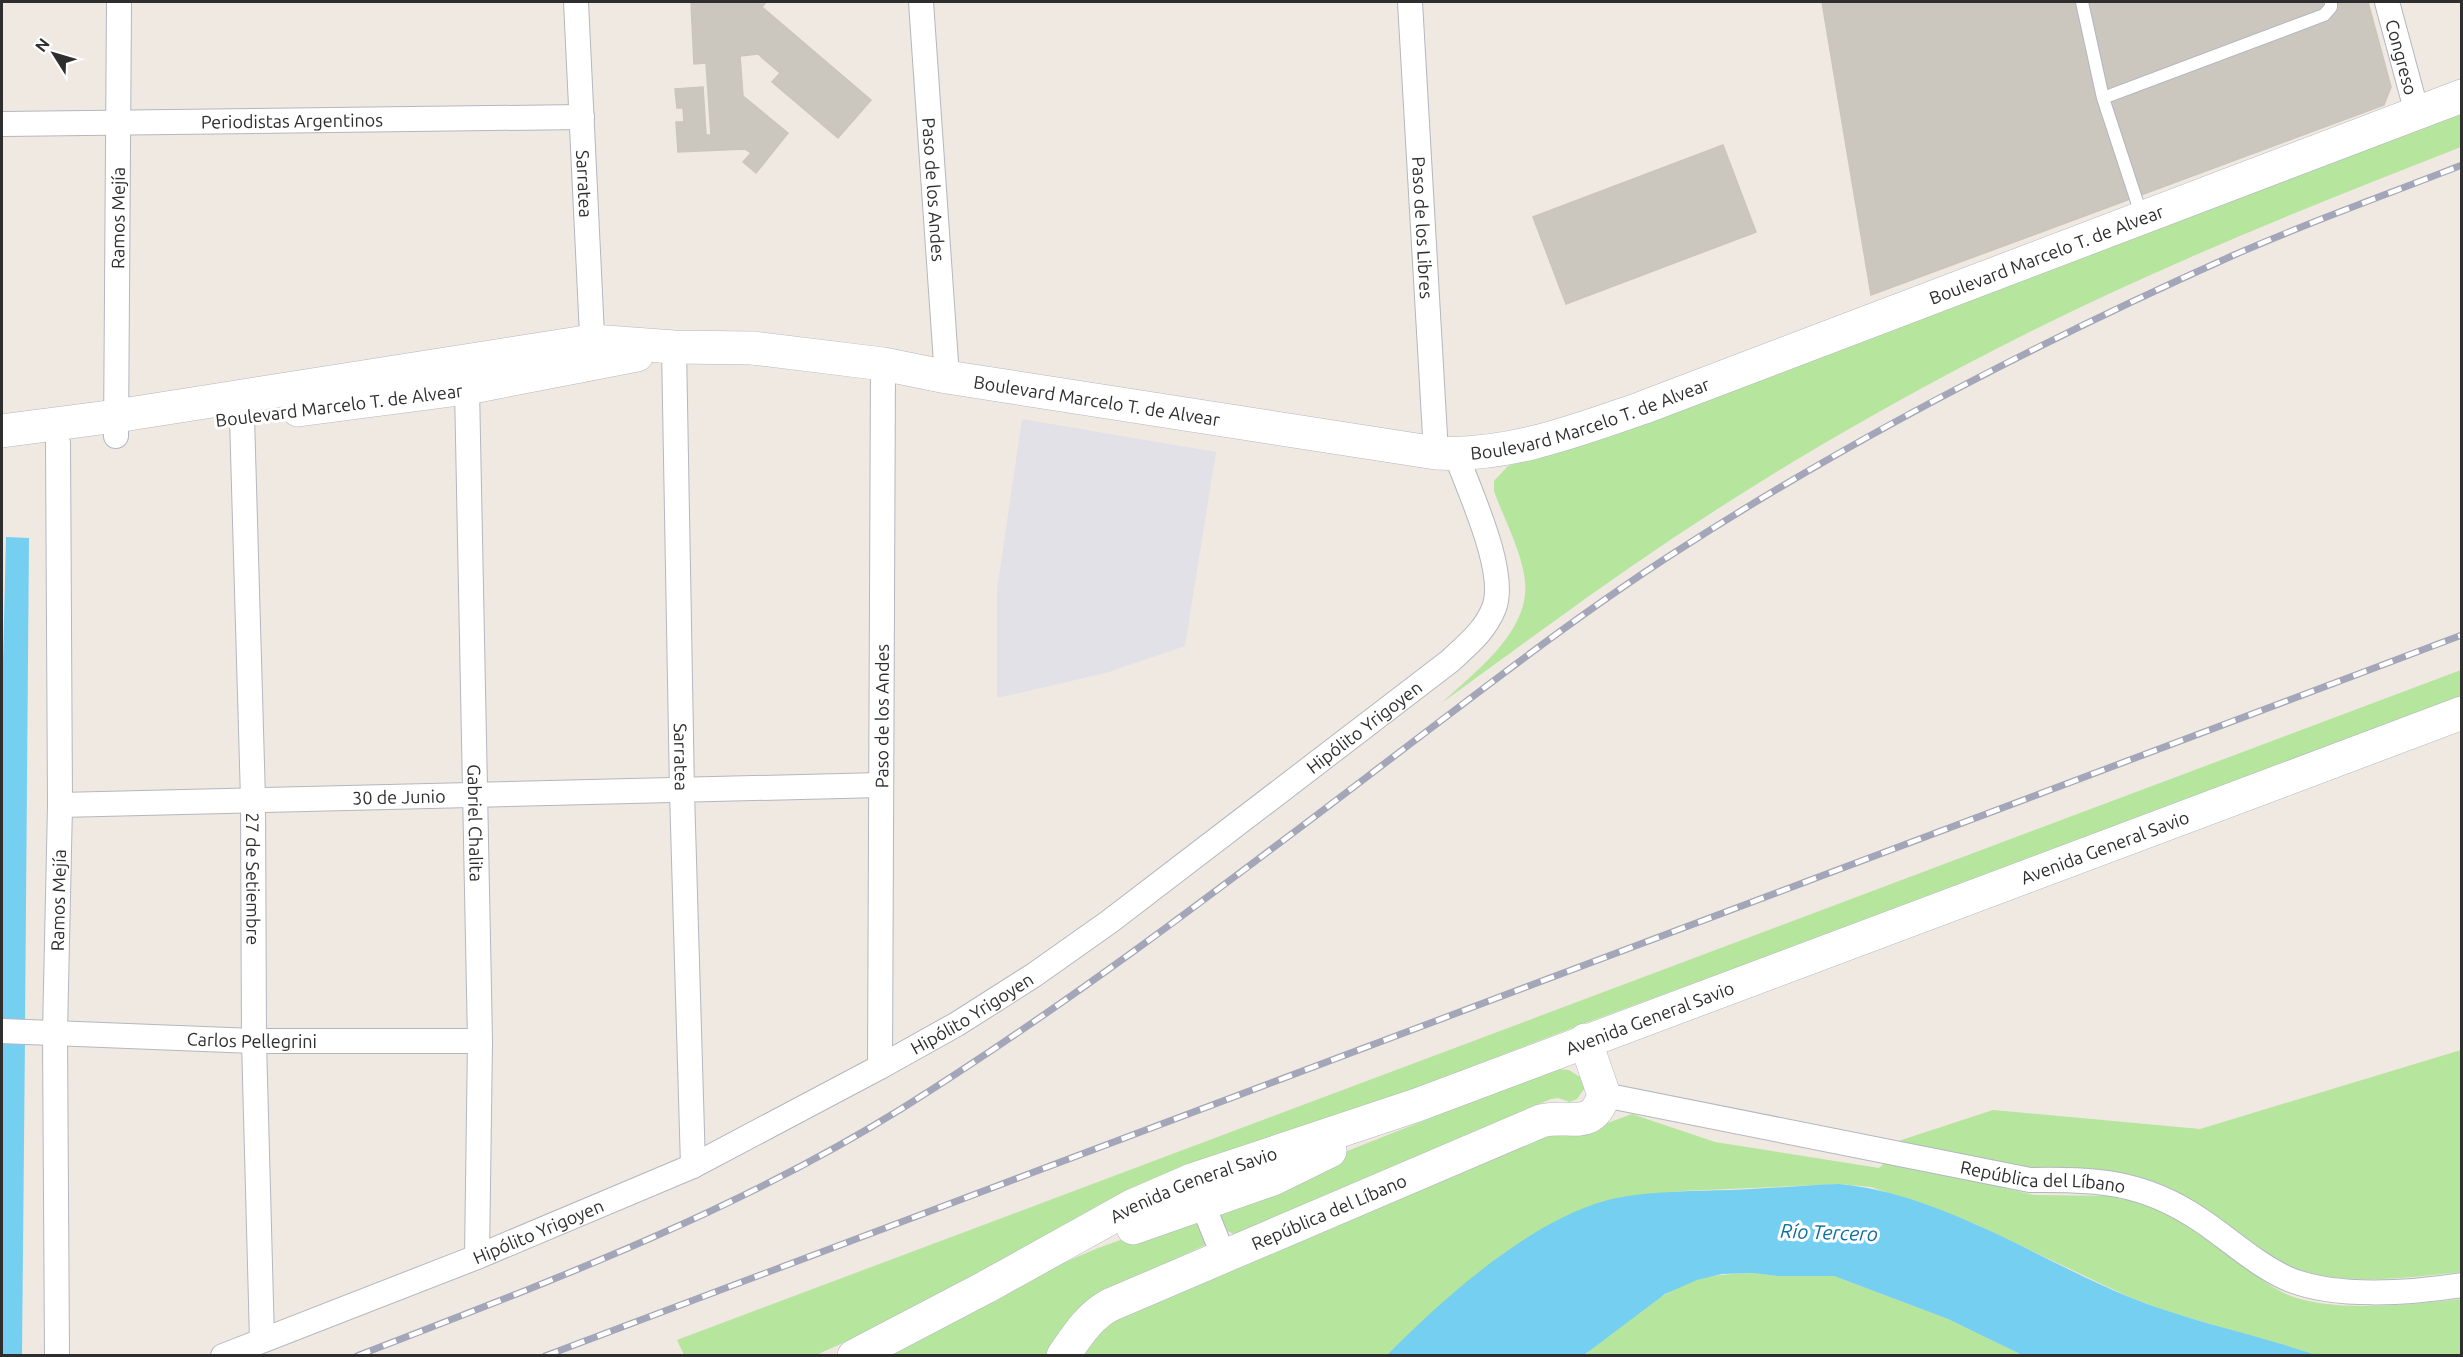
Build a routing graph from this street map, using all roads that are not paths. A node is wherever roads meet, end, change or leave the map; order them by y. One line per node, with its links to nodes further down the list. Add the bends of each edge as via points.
1 (120, 2): 12 (street, Ramos Mejía)
2 (576, 2): 11 (street, Sarratea)
3 (921, 2): 18 (street, Paso de los Andes)
4 (1410, 2): 25 (street, Paso de los Libres)
5 (2085, 2): 9 (lane)
6 (2331, 2): 9 (lane, via 2324,15)
7 (2388, 2): 10 (street, Congreso)
8 (2462, 96): 10 (main road, Boulevard Marcelo T. de Alvear)
9 (2103, 98): 14 (lane)
10 (2417, 113): 14 (main road, Boulevard Marcelo T. de Alvear)
11 (582, 117): 12 (street, Periodistas Argentinos); 16 (street, Sarratea)
12 (117, 123): 13 (street, Periodistas Argentinos); 21 (street, Ramos Mejía)
13 (2, 124)
14 (2143, 218): 25 (main road, Boulevard Marcelo T. de Alvear, via 1571,433 1514,448)
15 (674, 347): 16 (main road, Boulevard Marcelo T. de Alvear); 17 (main road, Boulevard Marcelo T. de Alvear, via 752,348); 28 (street, Sarratea)
16 (593, 353): 19 (main road, Boulevard Marcelo T. de Alvear); 21 (main road, Boulevard Marcelo T. de Alvear)
17 (883, 364): 18 (main road, Boulevard Marcelo T. de Alvear); 27 (street, Paso de los Andes)
18 (947, 377): 25 (main road, Boulevard Marcelo T. de Alvear)
19 (467, 388): 20 (main road, Boulevard Marcelo T. de Alvear); 29 (street, Gabriel Chalita)
20 (242, 417): 21 (main road, Boulevard Marcelo T. de Alvear); 30 (street, 27 de Setiembre)
21 (116, 426): 22 (main road, Boulevard Marcelo T. de Alvear); 23 (main road, Boulevard Marcelo T. de Alvear)
22 (2, 431)
23 (58, 443): 24 (main road, Boulevard Marcelo T. de Alvear); 31 (street, Ramos Mejía)
24 (2, 451)
25 (1446, 454): 37 (street, Hipólito Yrigoyen, via 1488,540 1497,579 1495,606 1473,640 1109,921 995,1001)
26 (2462, 713): 34 (main road, Avenida General Savio)
27 (881, 785): 28 (street, 30 de Junio); 37 (street, Paso de los Andes)
28 (682, 792): 29 (street, 30 de Junio); 39 (street, Sarratea)
29 (477, 794): 30 (street, 30 de Junio); 36 (street, Gabriel Chalita)
30 (253, 799): 31 (street, 30 de Junio); 35 (street, 27 de Setiembre)
31 (60, 805): 33 (street, Ramos Mejía)
32 (13, 1031): 33 (street, Carlos Pellegrini)
33 (55, 1033): 35 (street, Carlos Pellegrini); 45 (street, Ramos Mejía)
34 (1585, 1040): 38 (main road); 40 (main road, Avenida General Savio, via 1417,1105 1296,1169)
35 (254, 1041): 36 (street, Carlos Pellegrini); 44 (street, 27 de Setiembre)
36 (480, 1041): 41 (street, Gabriel Chalita)
37 (880, 1067): 39 (street, Hipólito Yrigoyen)
38 (1604, 1095): 42 (main road, República del Líbano, via 1595,1113 1587,1118 1554,1117 1541,1121); 43 (street, República del Líbano, via 2030,1180 2113,1182 2142,1190 2199,1218 2287,1278 2323,1288 2374,1291)
39 (693, 1166): 41 (street, Hipólito Yrigoyen)
40 (1197, 1192): 42 (street); 47 (main road, Avenida General Savio, via 1100,1240 986,1287)
41 (477, 1257): 44 (street, Hipólito Yrigoyen)
42 (1224, 1257): 48 (main road, República del Líbano, via 1099,1311)
43 (2462, 1285)
44 (262, 1340): 46 (street, Hipólito Yrigoyen)
45 (57, 1356)
46 (224, 1356)
47 (854, 1356)
48 (1063, 1356)

